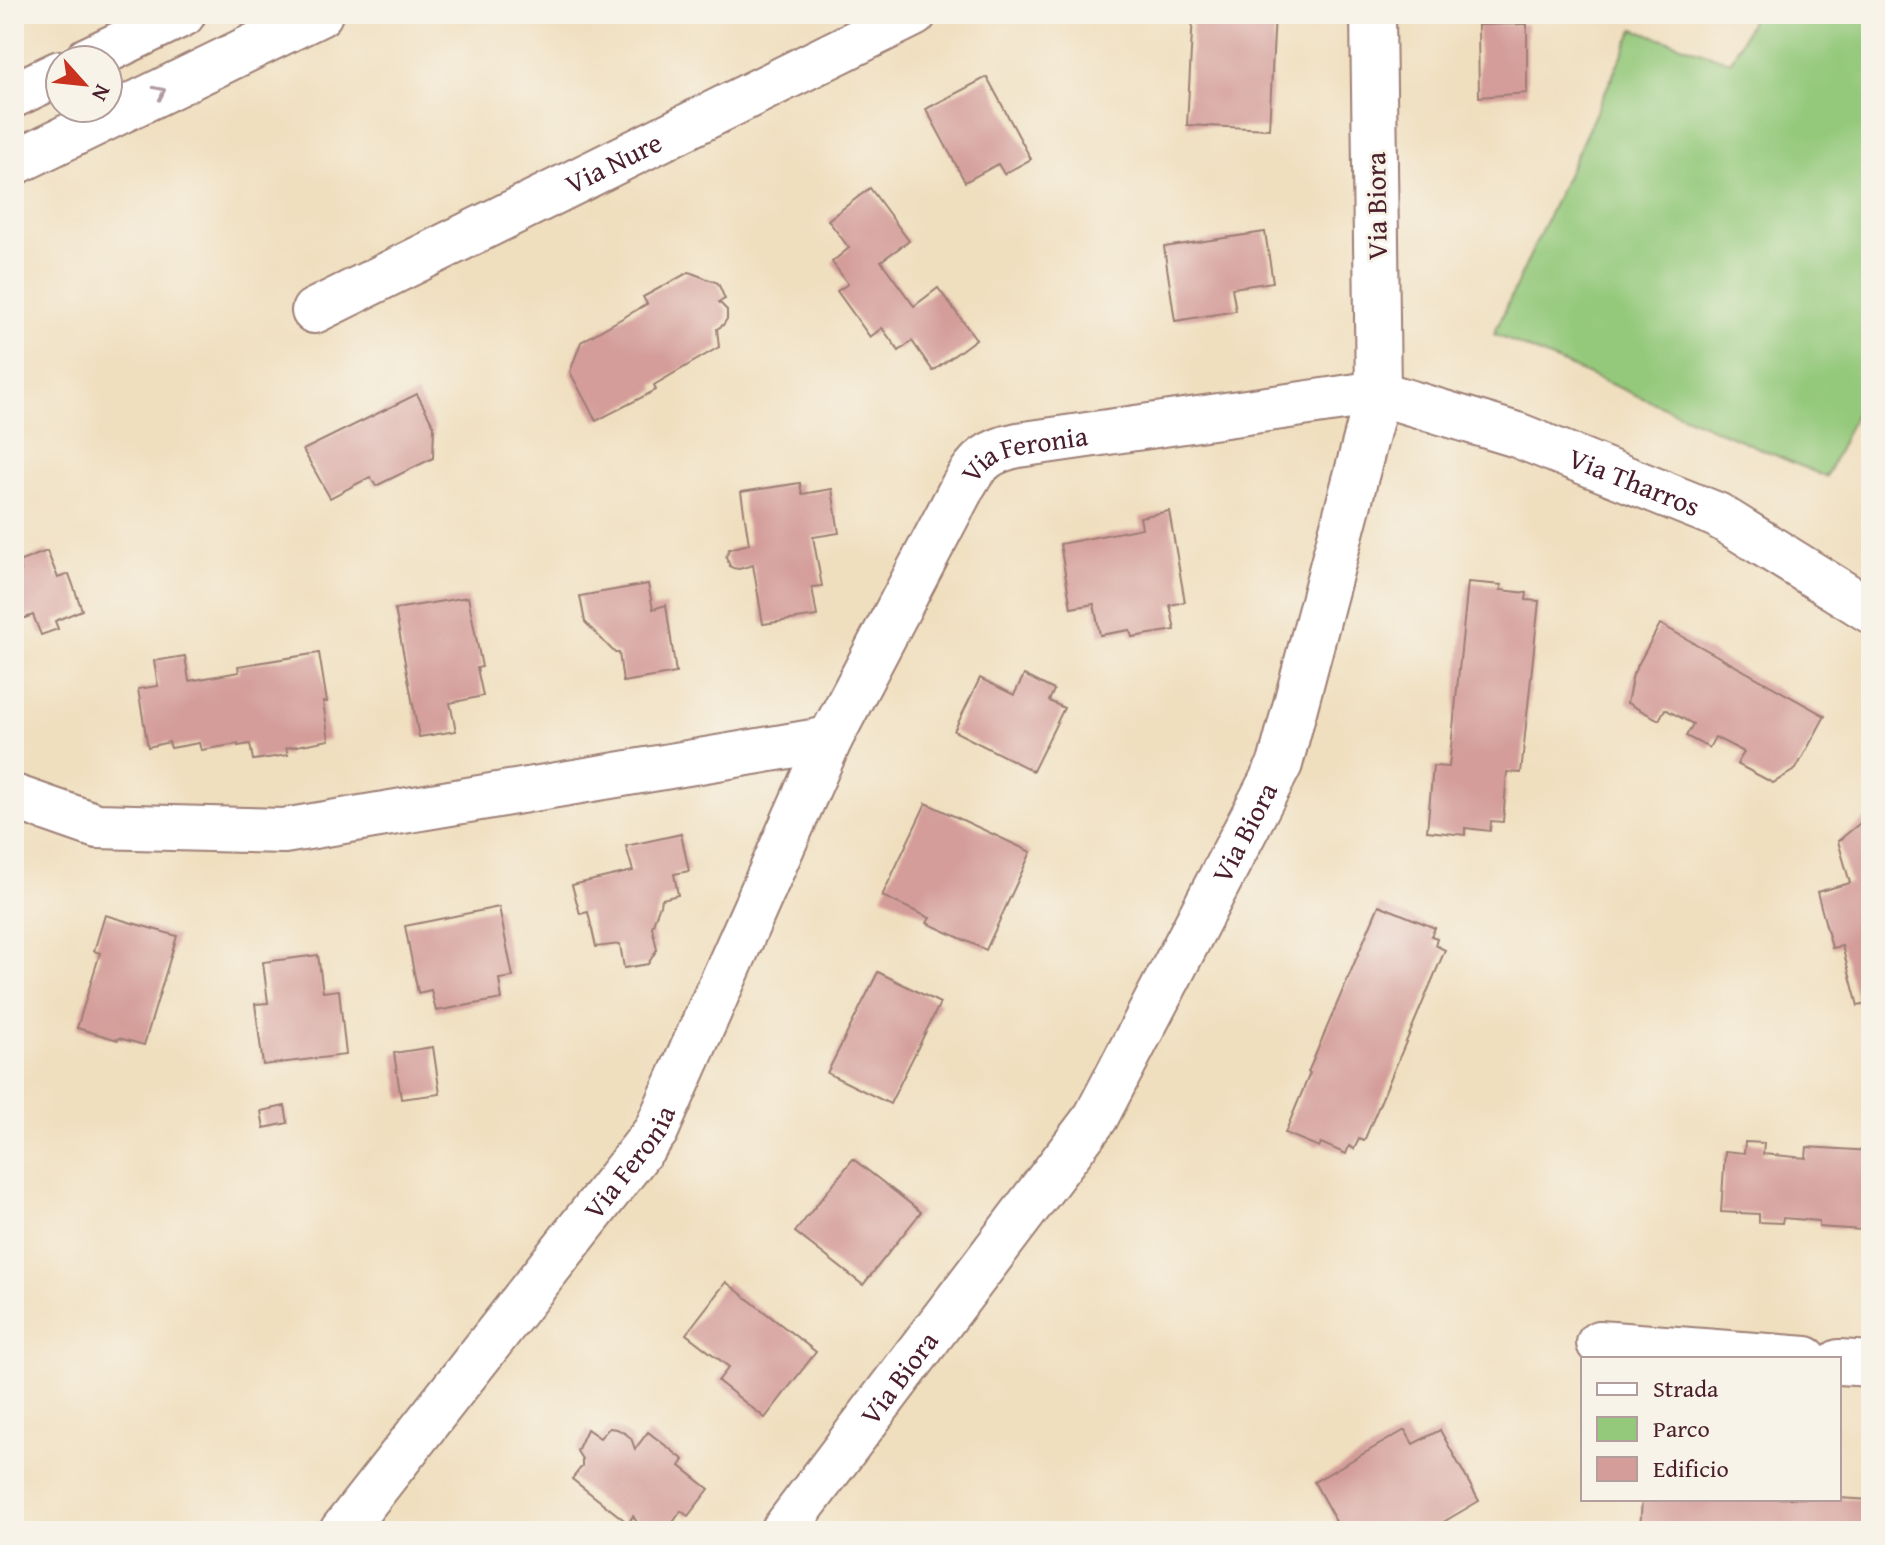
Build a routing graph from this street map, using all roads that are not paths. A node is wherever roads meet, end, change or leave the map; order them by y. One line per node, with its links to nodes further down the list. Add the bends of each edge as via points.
1 (183, 14): 5 (street)
2 (320, 14): 8 (street, one-way to 2)
3 (914, 14): 9 (street, Via Nure)
4 (1373, 14): 10 (street, Via Biora)
5 (120, 44)
6 (44, 81): 7 (street)
7 (14, 95)
8 (14, 163)
9 (314, 311)
10 (1378, 393): 11 (street, Via Tharros, via 1517,435 1717,515); 12 (street, Via Feronia, via 1018,445 987,455 963,486); 19 (street, Via Biora, via 1280,764 1096,1117)
11 (1871, 611)
12 (830, 739): 13 (street, via 284,831 97,826); 18 (street, Via Feronia, via 656,1131)
13 (14, 797)
14 (1599, 1343): 15 (street)
15 (1780, 1357)
16 (1841, 1362): 17 (street)
17 (1871, 1364)
18 (342, 1531)
19 (783, 1531)

